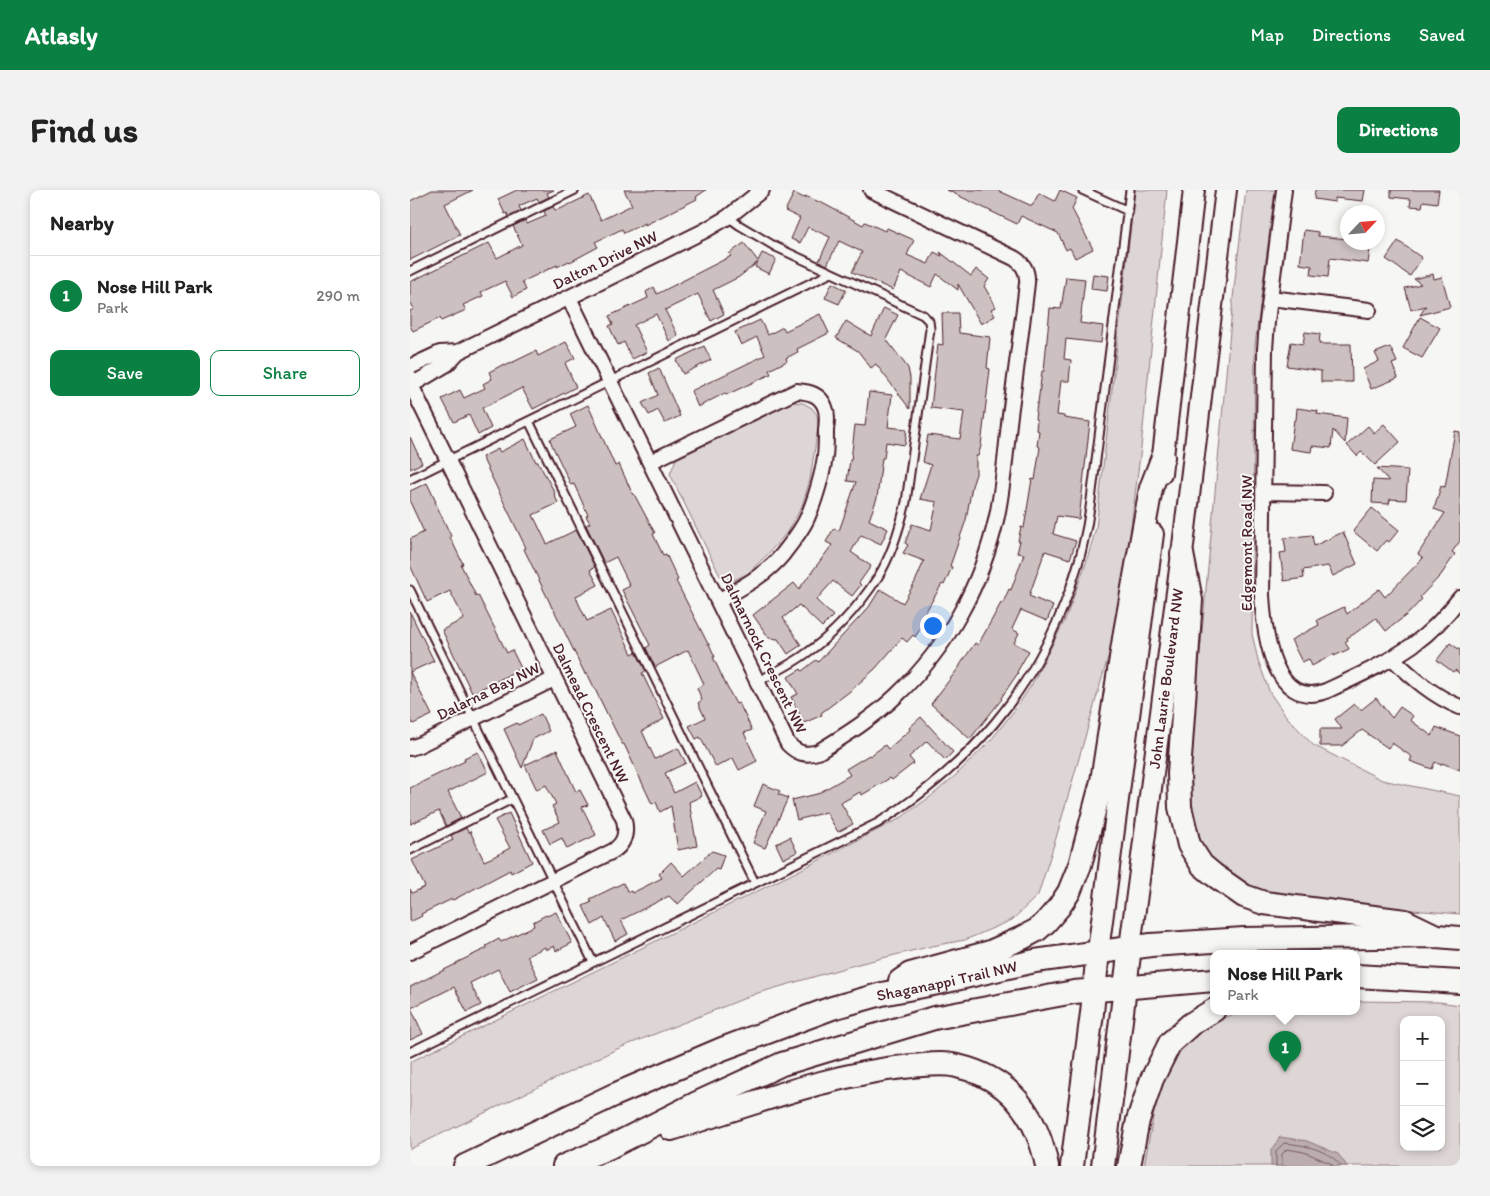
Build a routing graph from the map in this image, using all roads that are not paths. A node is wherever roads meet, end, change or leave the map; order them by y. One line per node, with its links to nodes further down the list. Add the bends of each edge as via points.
1 (575, 190): 11 (lane)
2 (762, 190): 10 (street, Dalton Drive NW)
3 (871, 190): 33 (street, Dalmarnock Crescent NW, via 1014,258 1025,268 1027,283 996,516 978,578 959,617 919,672 868,720 818,752 798,752 788,744)
4 (1082, 190): 9 (lane)
5 (1130, 190): 9 (lane)
6 (1194, 190): 21 (main road, John Laurie Boulevard NW)
7 (1226, 190): 27 (main road, John Laurie Boulevard NW)
8 (1284, 190): 14 (street, Edgemont Road NW)
9 (1128, 211): 40 (lane, via 1082,550 1060,616 1040,659 1001,716 975,745 903,808)
10 (728, 217): 12 (lane, via 776,247); 13 (street, Dalton Drive NW)
11 (410, 271)
12 (831, 273): 18 (lane); 33 (lane, via 929,321 906,502 900,526 878,576 841,624 805,654)
13 (569, 298): 16 (street, Dalton Drive NW); 18 (street, Dalmarnock Crescent NW)
14 (1270, 298): 15 (street); 25 (street, Edgemont Road NW, via 1265,349)
15 (1369, 310)
16 (458, 352): 17 (street, Dalton Drive NW, via 440,353); 19 (street, Dalton Drive NW, via 447,364)
17 (410, 367)
18 (610, 381): 20 (lane); 23 (street, Dalmarnock Crescent NW)
19 (410, 384): 22 (street, Dalmead Crescent NW)
20 (529, 421): 22 (lane); 40 (lane)
21 (1163, 457): 44 (main road, John Laurie Boulevard NW); 53 (main road, via 1151,488 1102,781 1080,864 1069,892 1060,907 1037,930 990,952 910,974)
22 (448, 461): 24 (lane); 32 (street, Dalmead Crescent NW)
23 (650, 462): 30 (street, Dalmarnock Crescent NW); 30 (street, via 797,391 815,394 826,408 825,456 808,516 781,556 743,587)
24 (410, 479)
25 (1263, 492): 26 (street); 31 (street, Edgemont Road NW, via 1263,614 1269,646 1285,683 1297,692 1316,695)
26 (1324, 493)
27 (1182, 554): 41 (main road, via 1191,600 1179,773 1180,807 1189,845 1202,864 1244,896 1264,903 1405,920); 43 (main road, John Laurie Boulevard NW)
28 (410, 590): 35 (lane)
29 (1460, 598): 31 (street, Edgemont Road NW, via 1437,624)
30 (718, 601): 33 (street, Dalmarnock Crescent NW)
31 (1392, 658): 34 (street, via 1432,692)
32 (554, 679): 35 (street, Dalarna Bay NW); 39 (street, Dalmead Crescent NW, via 624,820 626,833 623,842 613,851)
33 (758, 681)
34 (1460, 707)
35 (473, 718): 36 (street, Dalarna Bay NW); 37 (lane)
36 (410, 748)
37 (512, 799): 38 (lane); 39 (lane)
38 (410, 850)
39 (553, 881): 45 (street, Dalmead Crescent NW); 46 (lane)
40 (755, 883): 46 (lane)
41 (1437, 936): 42 (main road, Shaganappi Trail NW); 43 (main road, Shaganappi Trail NW, via 1244,939)
42 (1460, 938)
43 (1130, 947): 44 (main road, Shaganappi Trail NW); 50 (main road, John Laurie Boulevard NW)
44 (1098, 951): 51 (main road, John Laurie Boulevard NW); 53 (main road, Shaganappi Trail NW)
45 (410, 952)
46 (593, 962): 55 (lane)
47 (1360, 976): 49 (main road)
48 (1210, 980): 50 (main road)
49 (1456, 981): 52 (main road, via 1412,989)
50 (1125, 987): 51 (main road); 61 (main road, John Laurie Boulevard NW)
51 (1094, 989): 56 (main road, via 934,1018 782,1064); 60 (main road, John Laurie Boulevard NW)
52 (1360, 992)
53 (882, 994): 57 (main road, Shaganappi Trail NW, via 832,1008 722,1049 614,1095)
54 (1210, 1012): 62 (main road, via 1170,1043 1152,1079 1138,1120)
55 (410, 1052)
56 (610, 1147): 58 (main road); 59 (main road, via 812,1085 887,1068 933,1064 955,1065 987,1076 1004,1087 1022,1104 1034,1123)
57 (465, 1166)
58 (564, 1166)
59 (1047, 1166)
60 (1072, 1166)
61 (1103, 1166)
62 (1129, 1166)

